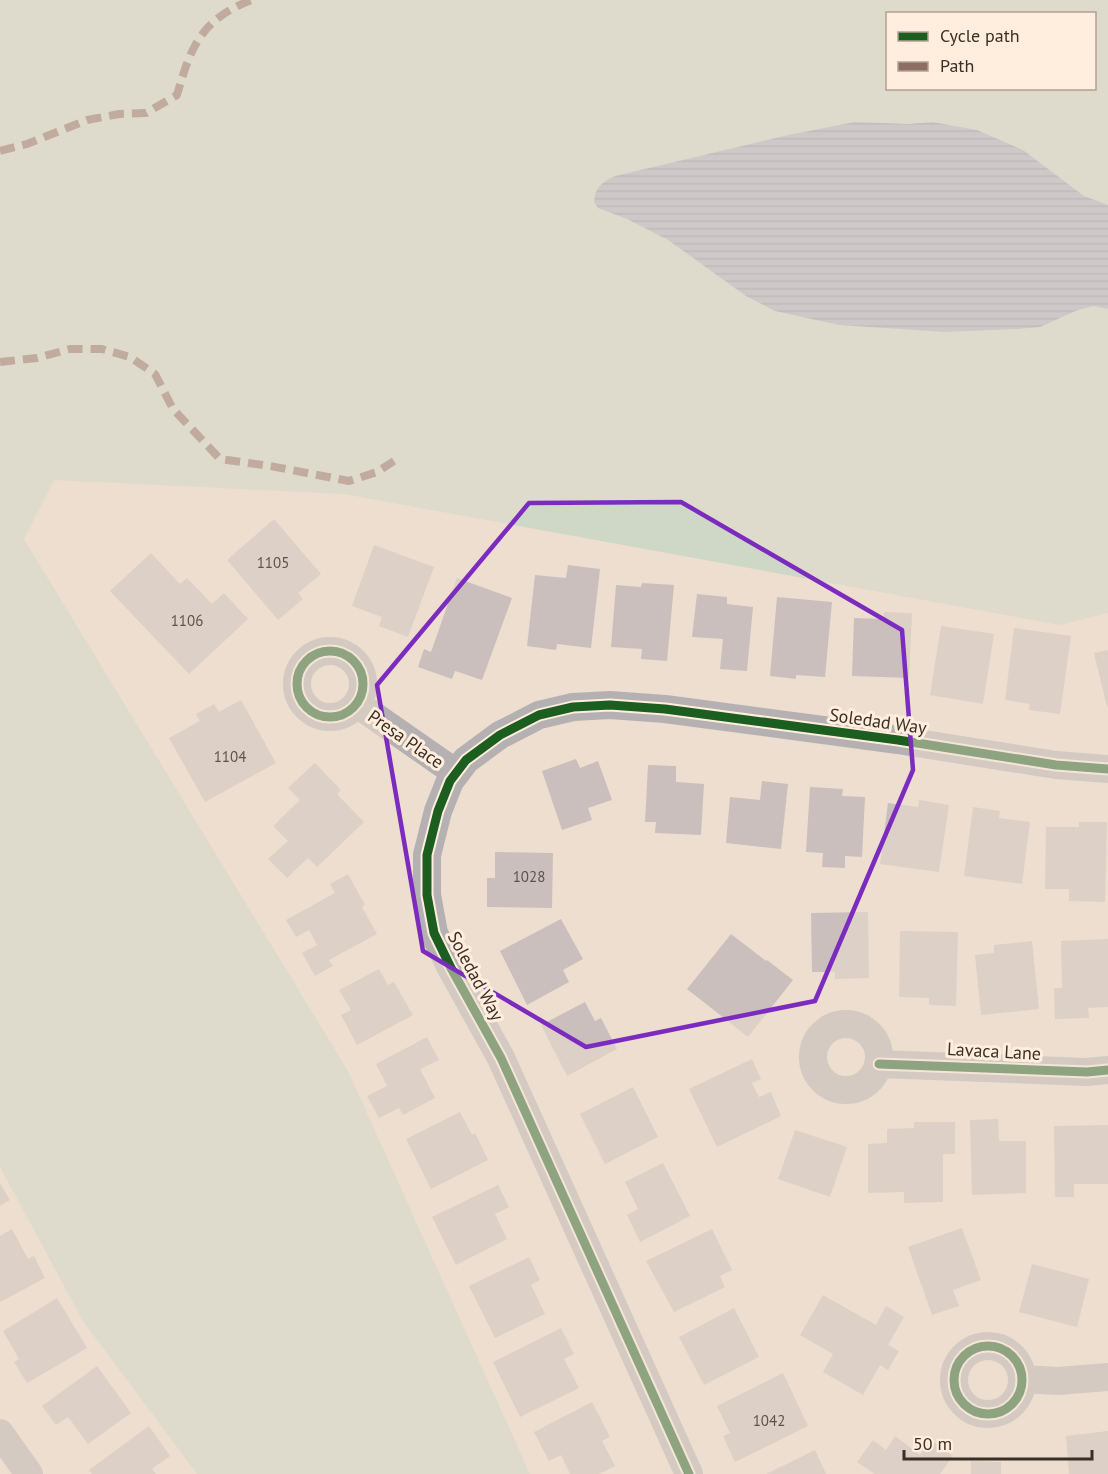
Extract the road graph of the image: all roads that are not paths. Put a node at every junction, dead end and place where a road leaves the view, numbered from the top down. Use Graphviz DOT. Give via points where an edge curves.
graph roads {
  1 [pos="357,704"];
  2 [pos="1108,769"];
  3 [pos="456,773"];
  4 [pos="879,1064"];
  5 [pos="1108,1070"];
  6 [pos="1108,1377"];
  7 [pos="1022,1379"];
  8 [pos="0,1433"];
  9 [pos="29,1474"];
  10 [pos="689,1474"];
  1 -- 3 [label="street, Presa Place"];
  2 -- 3 [label="street, Soledad Way" via="1056,765 665,709 610,705 573,707 539,715 500,735 466,760"];
  3 -- 10 [label="street, Soledad Way" via="438,811 427,855 427,895 434,933 501,1058"];
  4 -- 5 [label="street, Lavaca Lane"];
  6 -- 7 [label="street"];
  8 -- 9 [label="street"];
}
